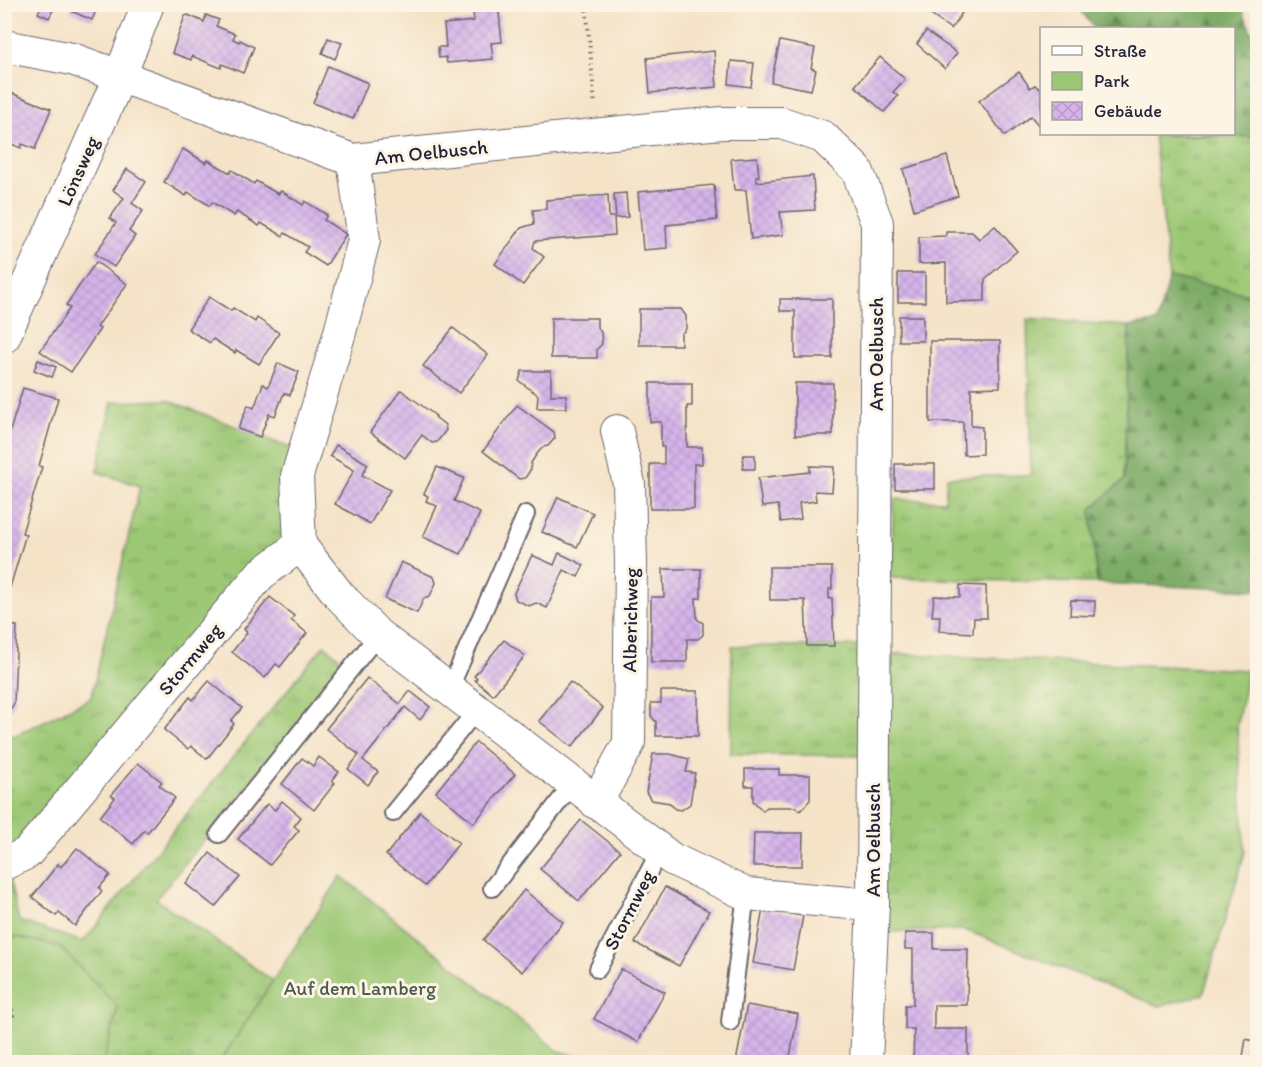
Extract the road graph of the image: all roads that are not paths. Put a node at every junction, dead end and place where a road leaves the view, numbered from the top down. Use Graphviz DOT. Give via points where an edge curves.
graph roads {
  1 [pos="148,4"];
  2 [pos="4,46"];
  3 [pos="120,76"];
  4 [pos="353,160"];
  5 [pos="4,337"];
  6 [pos="617,431"];
  7 [pos="526,514"];
  8 [pos="300,545"];
  9 [pos="378,635"];
  10 [pos="449,690"];
  11 [pos="476,711"];
  12 [pos="584,794"];
  13 [pos="393,813"];
  14 [pos="219,834"];
  15 [pos="660,850"];
  16 [pos="4,864"];
  17 [pos="492,888"];
  18 [pos="746,894"];
  19 [pos="873,906"];
  20 [pos="598,969"];
  21 [pos="730,1022"];
  22 [pos="866,1062"];
  1 -- 3 [label="street, Lönsweg"];
  2 -- 3 [label="street, Am Oelbusch" via="72,59"];
  3 -- 4 [label="street, Am Oelbusch"];
  3 -- 5 [label="street, Lönsweg"];
  4 -- 8 [label="street, Am Oelbusch" via="364,240 297,476"];
  4 -- 19 [label="street, Am Oelbusch" via="723,123 782,123 823,137 857,170 877,223"];
  6 -- 12 [label="street, Alberichweg" via="629,484 629,743"];
  7 -- 10 [label="lane"];
  8 -- 9 [label="street, Stormweg" via="339,595"];
  8 -- 16 [label="street, Stormweg" via="260,575 27,853"];
  9 -- 10 [label="street, Stormweg"];
  9 -- 14 [label="lane"];
  10 -- 11 [label="street, Stormweg"];
  11 -- 12 [label="street, Stormweg"];
  11 -- 13 [label="lane"];
  12 -- 15 [label="street, Stormweg"];
  12 -- 17 [label="lane"];
  15 -- 18 [label="street, Stormweg"];
  15 -- 20 [label="lane, Stormweg"];
  18 -- 19 [label="street, Stormweg"];
  18 -- 21 [label="lane"];
  19 -- 22 [label="street, Am Oelbusch"];
}
